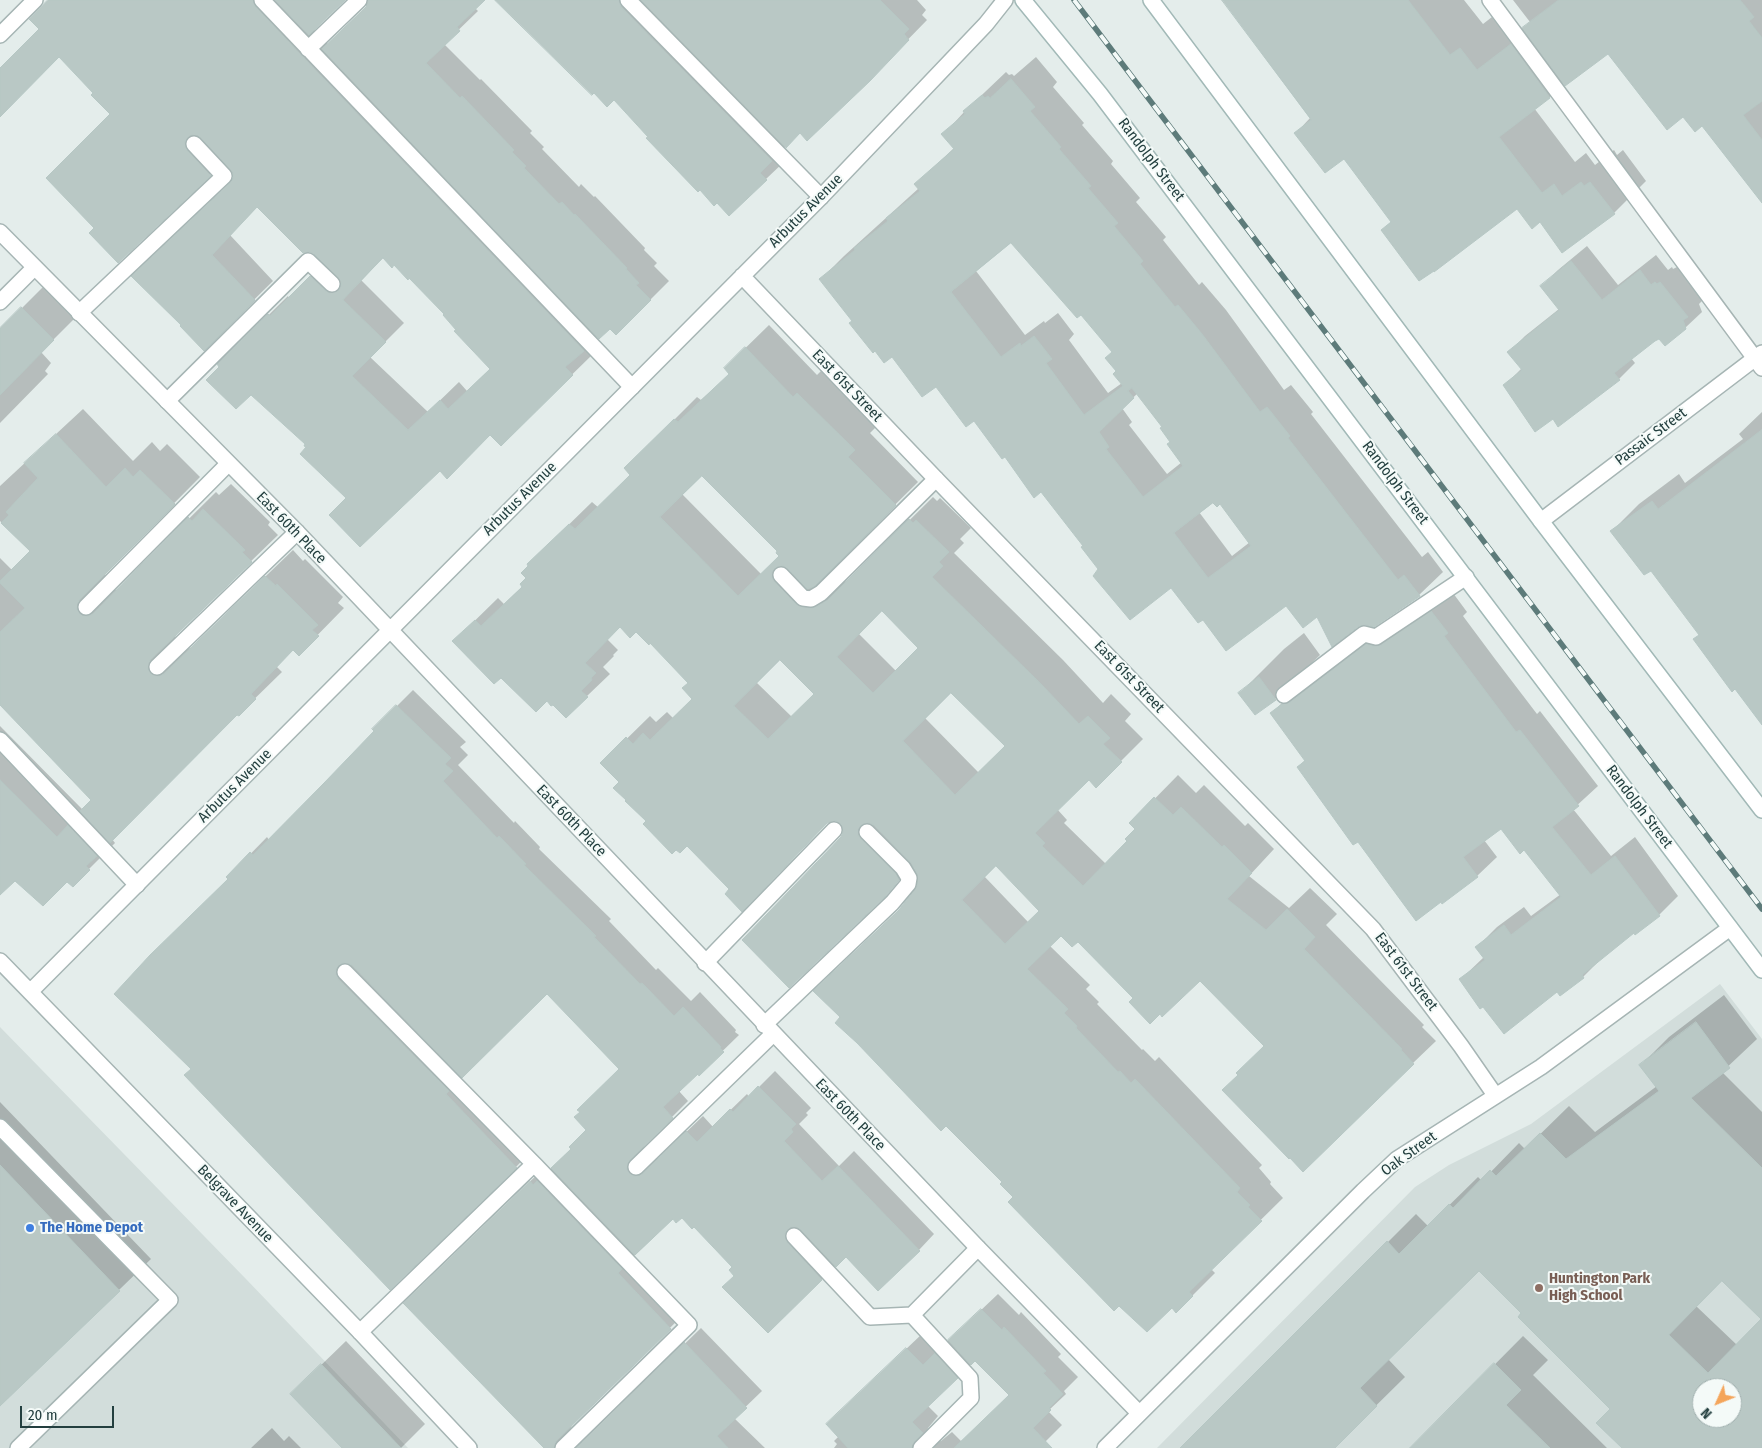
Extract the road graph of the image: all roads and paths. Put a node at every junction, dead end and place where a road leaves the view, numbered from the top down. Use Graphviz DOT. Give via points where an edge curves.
graph roads {
  1 [pos="34,0"];
  2 [pos="262,0"];
  3 [pos="359,0"];
  4 [pos="628,0"];
  5 [pos="1005,0"];
  6 [pos="1023,0"];
  7 [pos="1151,0"];
  8 [pos="1490,0"];
  9 [pos="0,35"];
  10 [pos="308,49"];
  11 [pos="194,144"];
  12 [pos="821,197"];
  13 [pos="0,232"];
  14 [pos="34,268"];
  15 [pos="742,276"];
  16 [pos="332,284"];
  17 [pos="0,302"];
  18 [pos="80,313"];
  19 [pos="1760,360"];
  20 [pos="632,387"];
  21 [pos="167,401"];
  22 [pos="228,464"];
  23 [pos="936,480"];
  24 [pos="1541,521"];
  25 [pos="297,532"];
  26 [pos="781,575"];
  27 [pos="1466,577"];
  28 [pos="86,607"];
  29 [pos="389,630"];
  30 [pos="157,667"];
  31 [pos="1284,695"];
  32 [pos="0,740"];
  33 [pos="1762,810"];
  34 [pos="834,830"];
  35 [pos="867,832"];
  36 [pos="137,885"];
  37 [pos="1730,928"];
  38 [pos="0,961"];
  39 [pos="705,963"];
  40 [pos="1762,970"];
  41 [pos="344,972"];
  42 [pos="30,992"];
  43 [pos="769,1029"];
  44 [pos="1495,1095"];
  45 [pos="0,1127"];
  46 [pos="534,1164"];
  47 [pos="636,1167"];
  48 [pos="794,1236"];
  49 [pos="978,1248"];
  50 [pos="912,1315"];
  51 [pos="360,1332"];
  52 [pos="1139,1413"];
  53 [pos="18,1448"];
  54 [pos="469,1448"];
  55 [pos="563,1448"];
  56 [pos="921,1448"];
  57 [pos="1105,1448"];
  1 -- 9 [label="street"];
  2 -- 10 [label="street"];
  3 -- 10 [label="street"];
  4 -- 12 [label="street"];
  5 -- 12 [label="street, Arbutus Avenue"];
  6 -- 27 [label="street, Randolph Street" via="1100,94"];
  7 -- 24 [label="street"];
  8 -- 19 [label="street"];
  10 -- 20 [label="street"];
  11 -- 18 [label="street" via="224,176"];
  12 -- 15 [label="street, Arbutus Avenue"];
  13 -- 14 [label="street, East 60th Place"];
  14 -- 17 [label="street"];
  14 -- 18 [label="street, East 60th Place"];
  15 -- 20 [label="street, Arbutus Avenue"];
  15 -- 23 [label="street, East 61st Street"];
  16 -- 21 [label="street" via="308,261"];
  18 -- 21 [label="street, East 60th Place"];
  19 -- 24 [label="street, Passaic Street"];
  20 -- 29 [label="street, Arbutus Avenue"];
  21 -- 22 [label="street, East 60th Place"];
  22 -- 25 [label="street, East 60th Place"];
  22 -- 28 [label="street"];
  23 -- 26 [label="street" via="821,593 811,599 803,598"];
  23 -- 44 [label="street, East 61st Street" via="1373,929"];
  24 -- 33 [label="street"];
  25 -- 29 [label="street, East 60th Place"];
  25 -- 30 [label="street"];
  27 -- 31 [label="street" via="1376,637 1364,634"];
  27 -- 37 [label="street, Randolph Street"];
  29 -- 36 [label="street, Arbutus Avenue"];
  29 -- 39 [label="street, East 60th Place"];
  32 -- 36 [label="street"];
  34 -- 39 [label="street"];
  35 -- 43 [label="street" via="903,868 909,878 908,884"];
  36 -- 42 [label="street, Arbutus Avenue"];
  37 -- 40 [label="street, Randolph Street"];
  37 -- 44 [label="street, Oak Street" via="1540,1067"];
  38 -- 42 [label="street, Belgrave Avenue"];
  39 -- 43 [label="street, East 60th Place"];
  41 -- 46 [label="street"];
  42 -- 51 [label="street, Belgrave Avenue"];
  43 -- 47 [label="street"];
  43 -- 49 [label="street, East 60th Place"];
  44 -- 52 [label="street, Oak Street" via="1397,1159"];
  45 -- 53 [label="street" via="170,1300"];
  46 -- 51 [label="street"];
  46 -- 55 [label="street" via="689,1325"];
  48 -- 50 [label="street" via="870,1316"];
  49 -- 50 [label="street"];
  49 -- 52 [label="street, East 60th Place"];
  50 -- 56 [label="street" via="970,1378 971,1398"];
  51 -- 54 [label="street, Belgrave Avenue"];
  52 -- 57 [label="street, Oak Street"];
}
